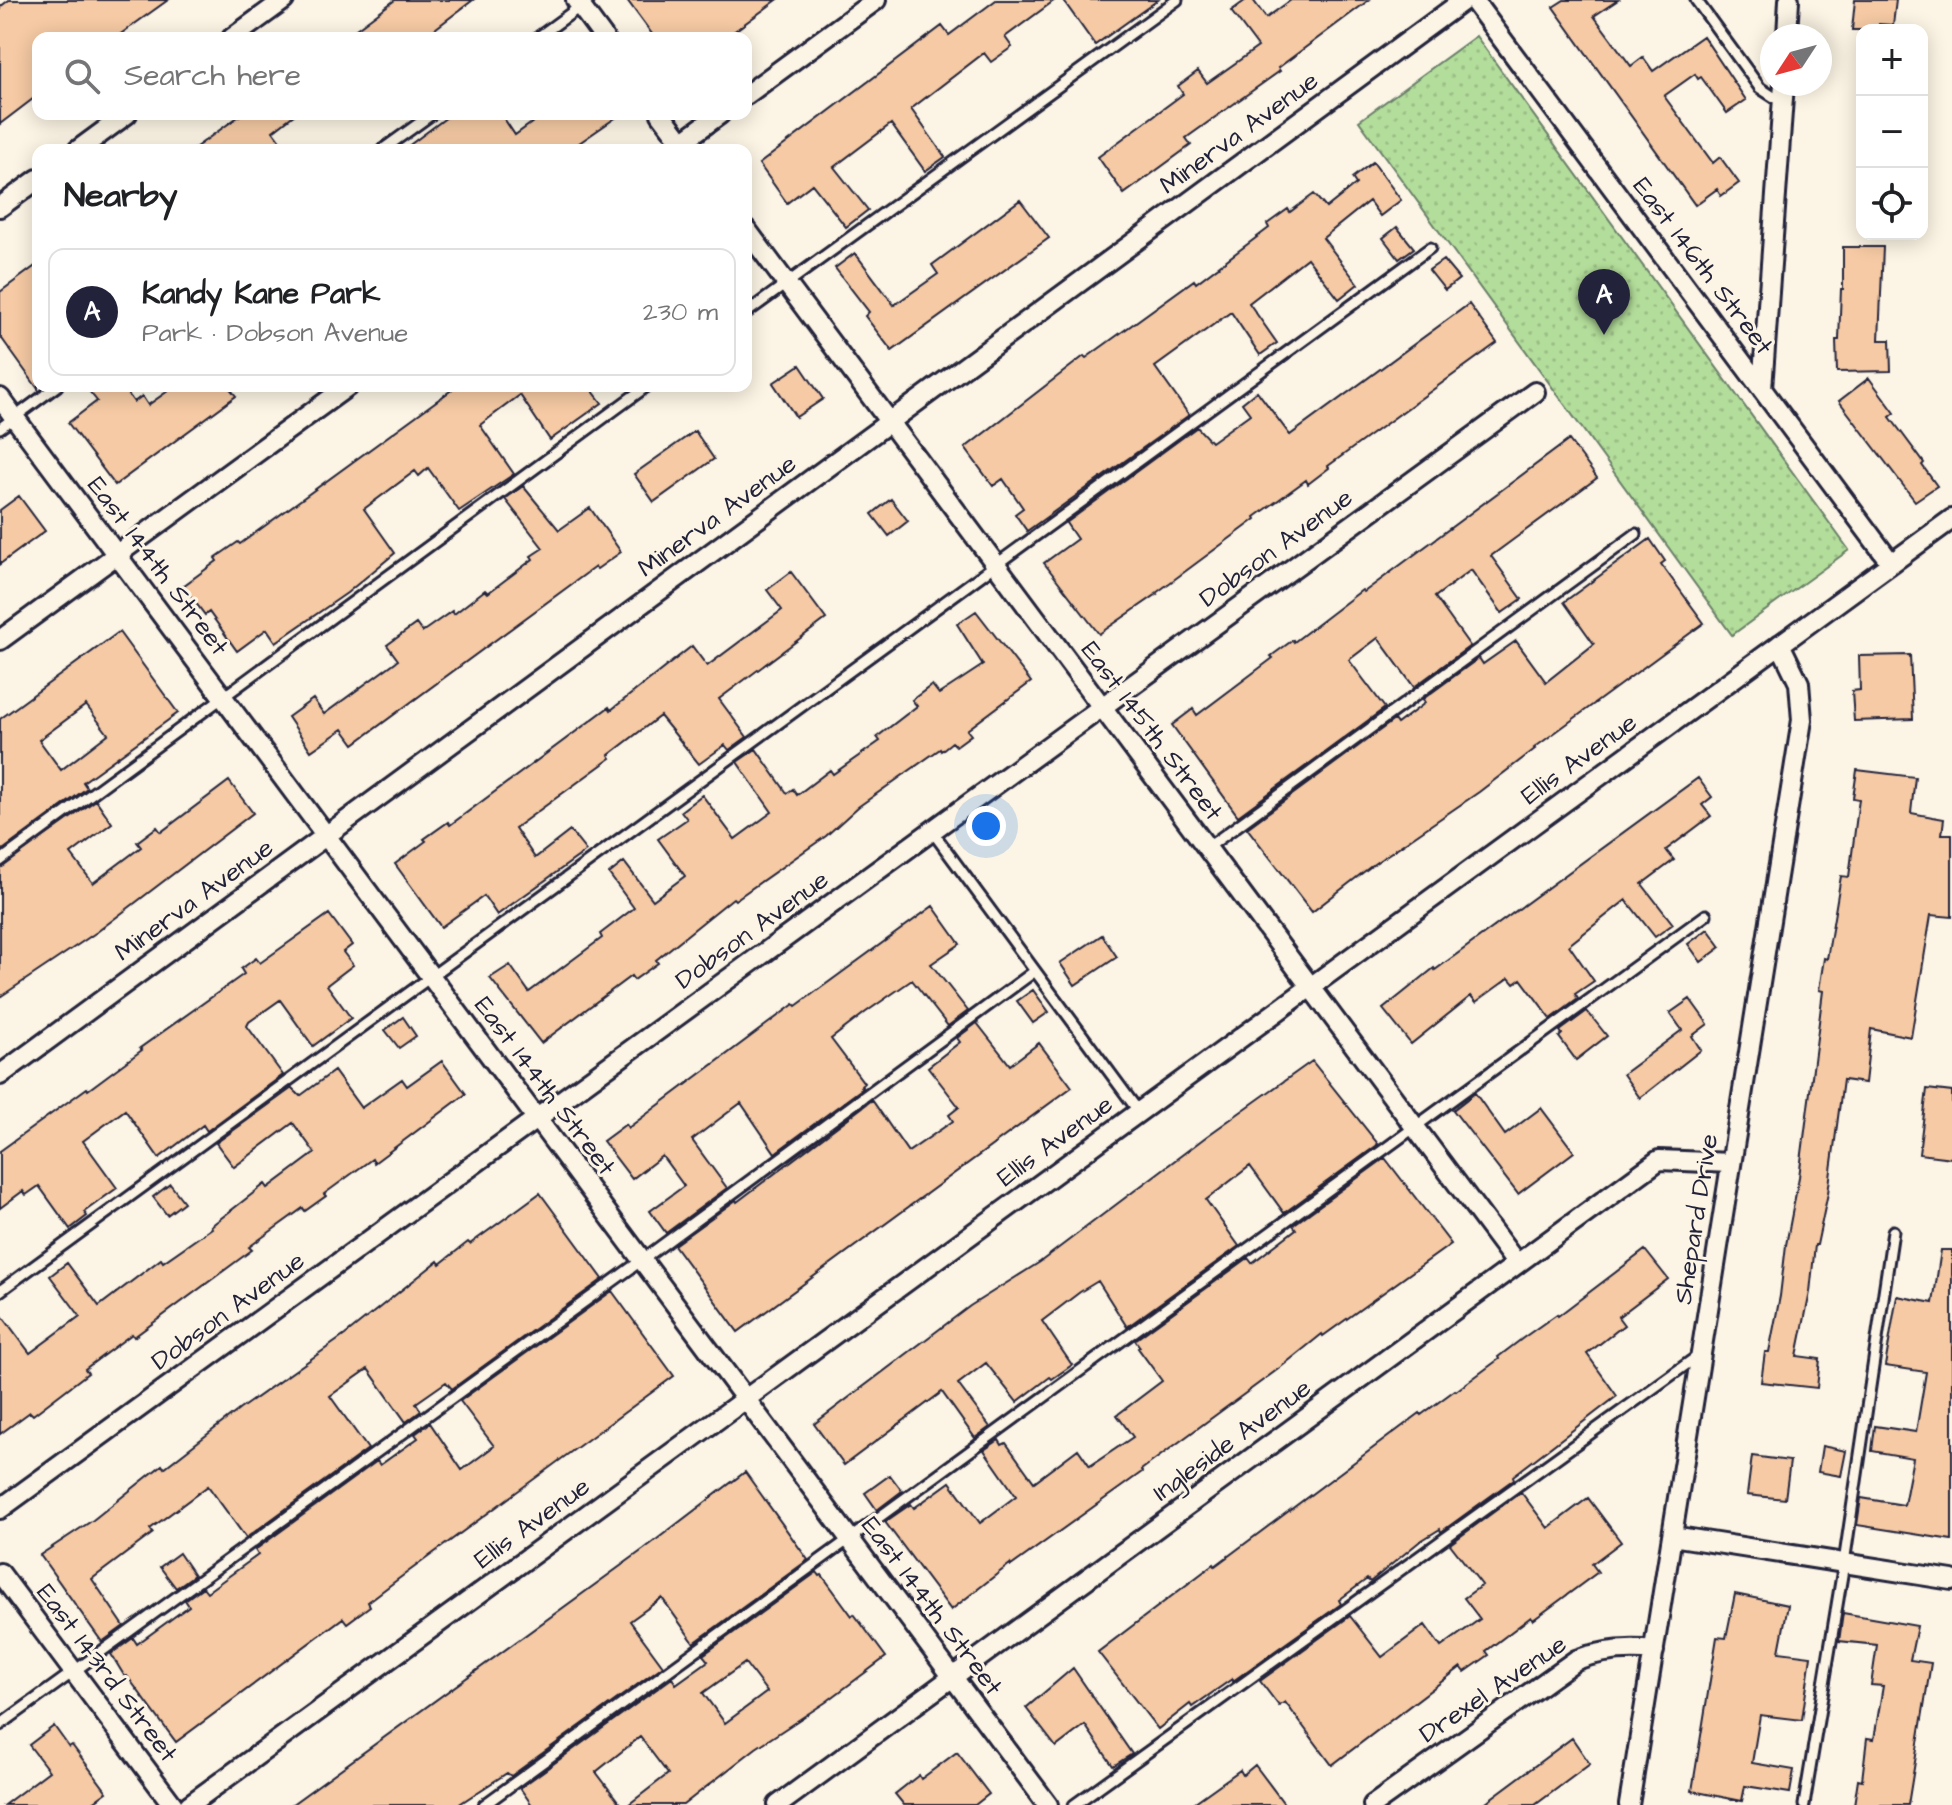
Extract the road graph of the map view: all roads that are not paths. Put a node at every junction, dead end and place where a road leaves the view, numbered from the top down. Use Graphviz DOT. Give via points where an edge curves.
graph roads {
  1 [pos="284,0"];
  2 [pos="876,0"];
  3 [pos="1177,0"];
  4 [pos="1464,0"];
  5 [pos="1473,0"];
  6 [pos="1696,0"];
  7 [pos="1789,0"];
  8 [pos="582,2"];
  9 [pos="1788,24"];
  10 [pos="240,32"];
  11 [pos="544,32"];
  12 [pos="600,32"];
  13 [pos="1760,88"];
  14 [pos="752,91"];
  15 [pos="1783,96"];
  16 [pos="119,120"];
  17 [pos="424,120"];
  18 [pos="664,120"];
  19 [pos="713,120"];
  20 [pos="86,144"];
  21 [pos="390,144"];
  22 [pos="678,144"];
  23 [pos="684,144"];
  24 [pos="32,183"];
  25 [pos="0,207"];
  26 [pos="752,237"];
  27 [pos="1430,248"];
  28 [pos="787,283"];
  29 [pos="752,309"];
  30 [pos="1762,389"];
  31 [pos="49,392"];
  32 [pos="340,392"];
  33 [pos="639,392"];
  34 [pos="1535,392"];
  35 [pos="0,398"];
  36 [pos="7,422"];
  37 [pos="890,422"];
  38 [pos="1952,519"];
  39 [pos="1636,534"];
  40 [pos="117,555"];
  41 [pos="1891,563"];
  42 [pos="996,565"];
  43 [pos="0,640"];
  44 [pos="1780,644"];
  45 [pos="224,698"];
  46 [pos="1102,707"];
  47 [pos="932,831"];
  48 [pos="326,835"];
  49 [pos="1207,848"];
  50 [pos="0,861"];
  51 [pos="1706,915"];
  52 [pos="1035,971"];
  53 [pos="431,976"];
  54 [pos="1310,987"];
  55 [pos="0,1075"];
  56 [pos="1139,1112"];
  57 [pos="537,1118"];
  58 [pos="1414,1126"];
  59 [pos="1731,1163"];
  60 [pos="1893,1231"];
  61 [pos="642,1260"];
  62 [pos="1517,1264"];
  63 [pos="0,1291"];
  64 [pos="1701,1354"];
  65 [pos="746,1399"];
  66 [pos="0,1509"];
  67 [pos="1672,1536"];
  68 [pos="849,1538"];
  69 [pos="1844,1563"];
  70 [pos="0,1573"];
  71 [pos="1952,1580"];
  72 [pos="1654,1651"];
  73 [pos="73,1671"];
  74 [pos="953,1677"];
  75 [pos="0,1725"];
  76 [pos="173,1805"];
  77 [pos="189,1805"];
  78 [pos="484,1805"];
  79 [pos="778,1805"];
  80 [pos="1048,1805"];
  81 [pos="1074,1805"];
  82 [pos="1373,1805"];
  83 [pos="1629,1805"];
  84 [pos="1804,1805"];
  1 -- 10 [label="street"];
  2 -- 14 [label="street"];
  3 -- 28 [label="lane"];
  4 -- 37 [label="street, Minerva Avenue"];
  5 -- 30 [label="street, East 146th Street"];
  6 -- 13 [label="lane"];
  7 -- 9 [label="street"];
  8 -- 11 [label="lane"];
  8 -- 12 [label="street"];
  15 -- 30 [label="street"];
  16 -- 20 [label="street"];
  17 -- 21 [label="lane"];
  18 -- 22 [label="street"];
  19 -- 23 [label="street"];
  24 -- 25 [label="street"];
  26 -- 28 [label="street, East 145th Street"];
  27 -- 42 [label="lane"];
  28 -- 29 [label="lane"];
  28 -- 37 [label="street, East 145th Street"];
  30 -- 41 [label="street, East 146th Street"];
  31 -- 36 [label="lane"];
  32 -- 40 [label="street"];
  33 -- 45 [label="lane"];
  34 -- 46 [label="street, Dobson Avenue"];
  35 -- 36 [label="street, East 144th Street"];
  36 -- 40 [label="street, East 144th Street"];
  37 -- 42 [label="street, East 145th Street"];
  37 -- 48 [label="street, Minerva Avenue"];
  38 -- 41 [label="street, Ellis Avenue"];
  39 -- 49 [label="lane"];
  40 -- 43 [label="street"];
  40 -- 45 [label="street, East 144th Street"];
  41 -- 44 [label="street, Ellis Avenue"];
  42 -- 46 [label="street, East 145th Street"];
  42 -- 53 [label="lane"];
  44 -- 54 [label="street, Ellis Avenue"];
  44 -- 59 [label="street, Shepard Drive" via="1799,683 1802,720"];
  45 -- 48 [label="street, East 144th Street"];
  45 -- 50 [label="lane"];
  46 -- 47 [label="street, Dobson Avenue"];
  46 -- 49 [label="street, East 145th Street"];
  47 -- 52 [label="lane"];
  47 -- 57 [label="street, Dobson Avenue"];
  48 -- 53 [label="street, East 144th Street"];
  48 -- 55 [label="street, Minerva Avenue"];
  49 -- 54 [label="street, East 145th Street"];
  51 -- 58 [label="lane"];
  52 -- 56 [label="lane"];
  52 -- 61 [label="lane"];
  53 -- 57 [label="street, East 144th Street"];
  53 -- 63 [label="lane"];
  54 -- 56 [label="street, Ellis Avenue"];
  54 -- 58 [label="street, East 145th Street"];
  56 -- 65 [label="street, Ellis Avenue"];
  57 -- 61 [label="street, East 144th Street"];
  57 -- 66 [label="street, Dobson Avenue"];
  58 -- 62 [label="street, East 145th Street"];
  58 -- 68 [label="lane"];
  59 -- 62 [label="street, Ingleside Avenue" via="1659,1160"];
  59 -- 64 [label="street, Shepard Drive"];
  60 -- 69 [label="lane"];
  61 -- 65 [label="street, East 144th Street"];
  61 -- 73 [label="lane"];
  62 -- 74 [label="street, Ingleside Avenue"];
  64 -- 67 [label="street, Shepard Drive"];
  64 -- 81 [label="lane"];
  65 -- 68 [label="street, East 144th Street"];
  65 -- 77 [label="street, Ellis Avenue"];
  67 -- 69 [label="street"];
  67 -- 72 [label="street, Shepard Drive"];
  68 -- 74 [label="street, East 144th Street"];
  68 -- 78 [label="lane"];
  69 -- 71 [label="street"];
  69 -- 84 [label="lane"];
  70 -- 73 [label="street, East 143rd Street"];
  72 -- 82 [label="street, Drexel Avenue" via="1616,1649 1576,1660"];
  72 -- 83 [label="street, Shepard Drive"];
  73 -- 75 [label="lane"];
  73 -- 76 [label="street, East 143rd Street"];
  74 -- 79 [label="street, Ingleside Avenue"];
  74 -- 80 [label="street, East 144th Street"];
}
